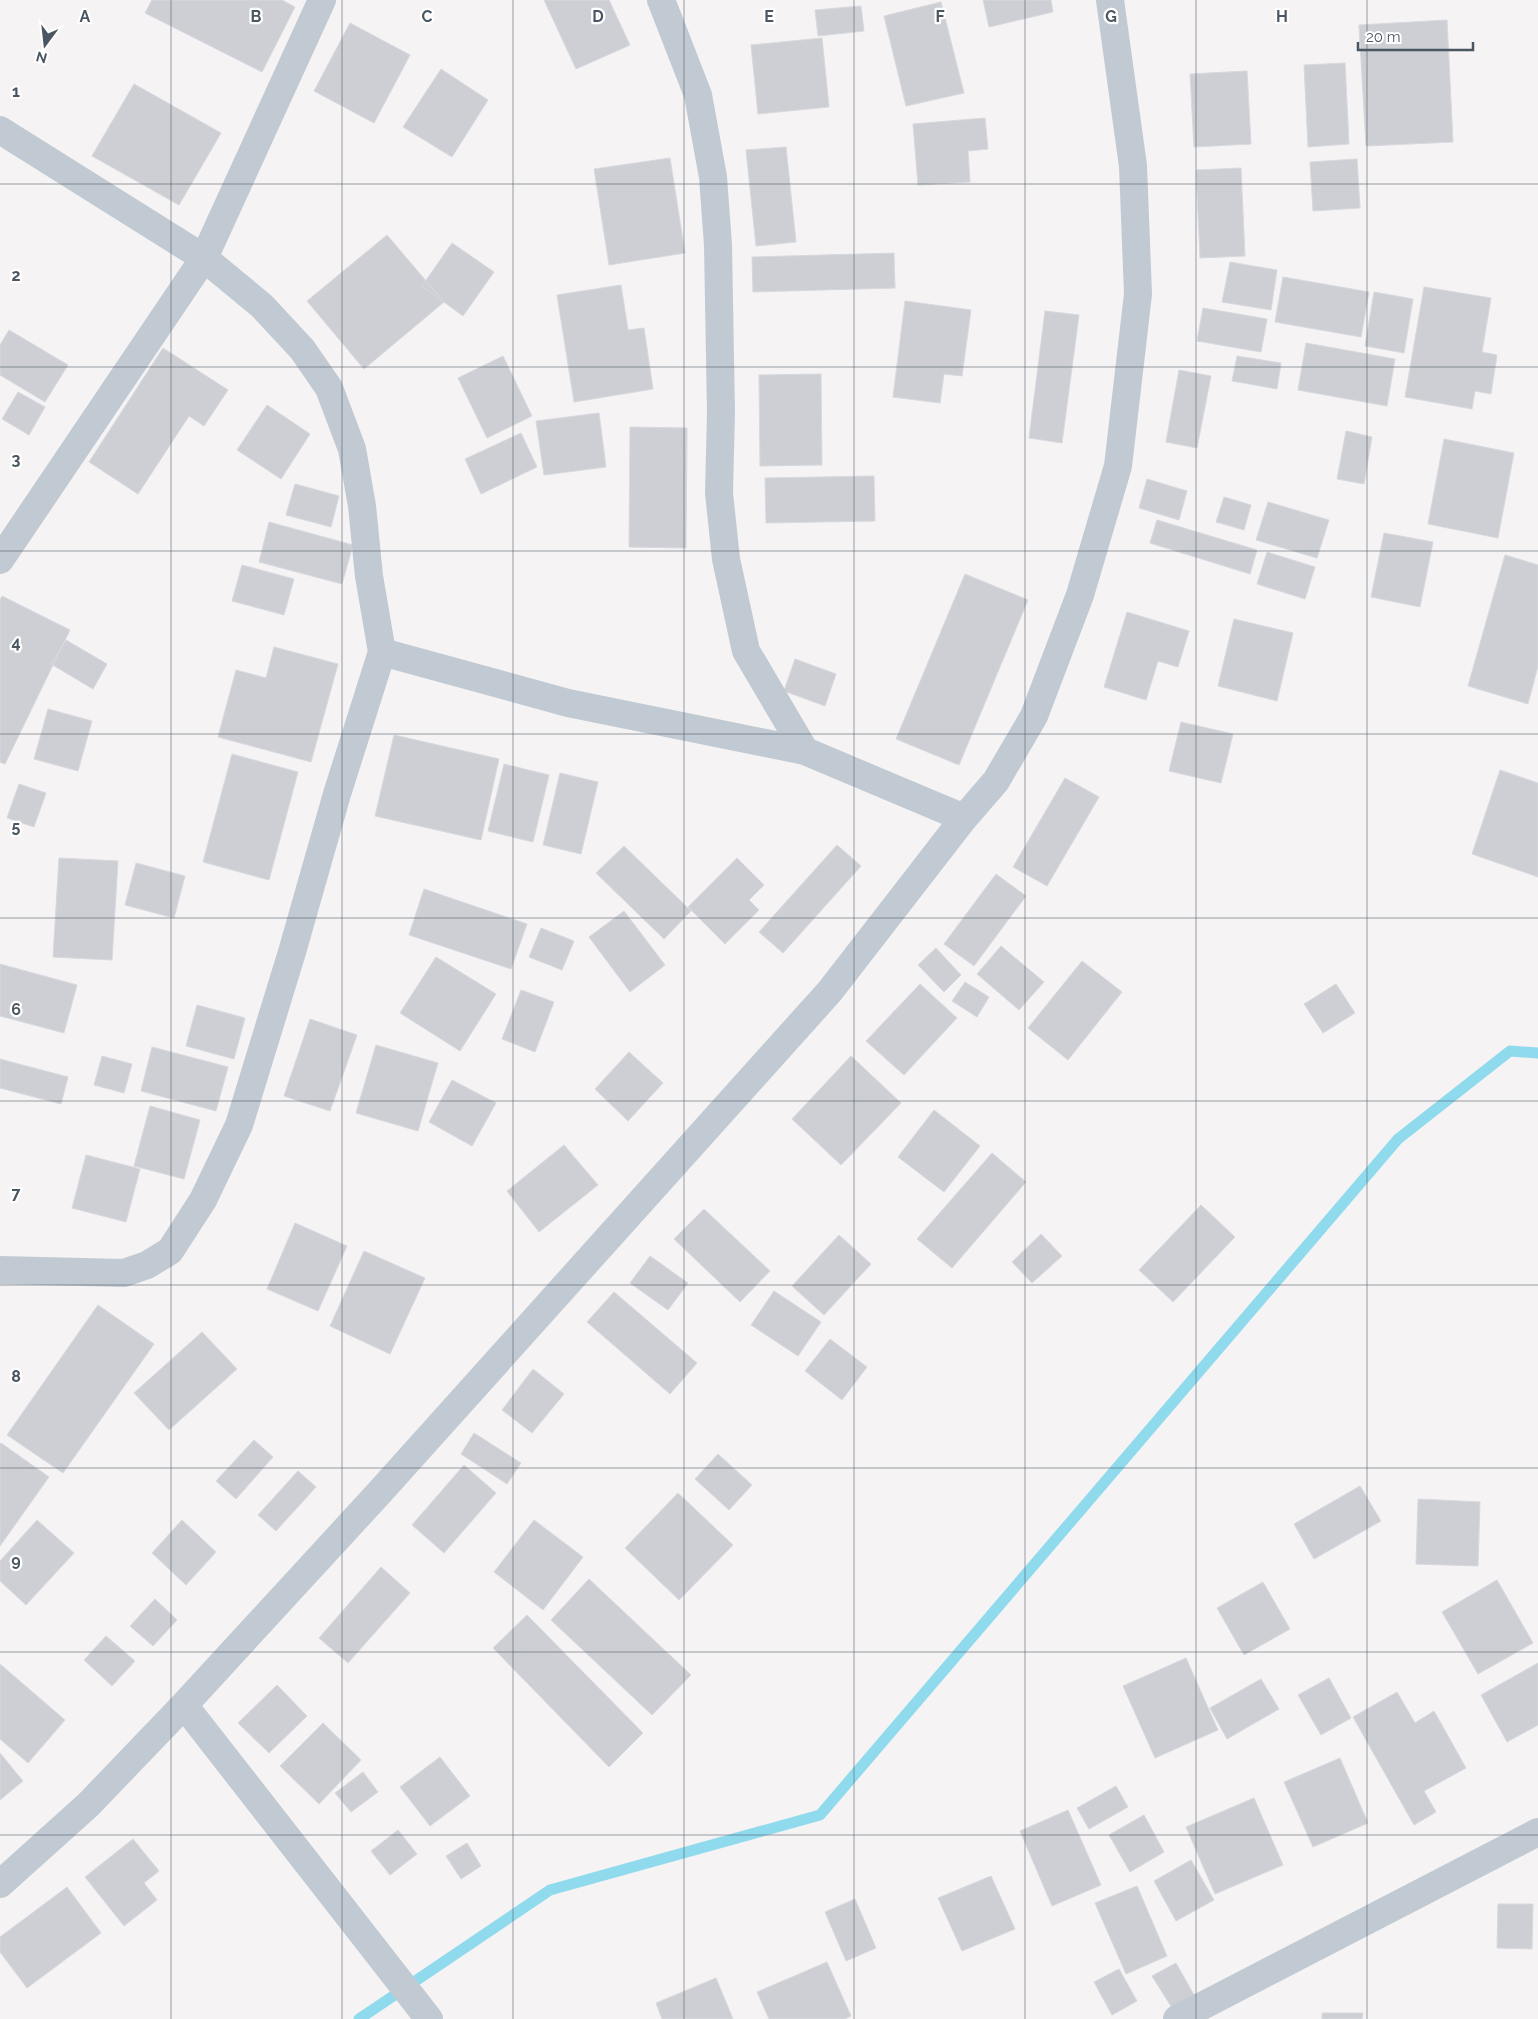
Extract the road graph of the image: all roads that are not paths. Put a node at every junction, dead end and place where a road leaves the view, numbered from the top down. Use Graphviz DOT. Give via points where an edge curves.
graph roads {
  1 [pos="322,0"];
  2 [pos="661,0"];
  3 [pos="1110,0"];
  4 [pos="0,130"];
  5 [pos="204,258"];
  6 [pos="0,560"];
  7 [pos="382,652"];
  8 [pos="805,751"];
  9 [pos="964,818"];
  10 [pos="0,1270"];
  11 [pos="184,1705"];
  12 [pos="1538,1832"];
  13 [pos="0,1884"];
  14 [pos="429,2019"];
  15 [pos="1177,2019"];
  1 -- 5 [label="street"];
  2 -- 8 [label="street" via="698,95 713,177 721,412 719,493 726,559 746,651"];
  3 -- 9 [label="street" via="1133,166 1138,294 1118,466 1080,595 1034,716 996,781"];
  4 -- 5 [label="street"];
  5 -- 6 [label="street"];
  5 -- 7 [label="street" via="262,306 302,349 329,388 352,449"];
  7 -- 8 [label="street" via="568,703"];
  7 -- 10 [label="street" via="336,794 239,1125 203,1200 170,1251 139,1268 124,1273"];
  8 -- 9 [label="street"];
  9 -- 11 [label="street" via="830,991"];
  11 -- 13 [label="street" via="88,1805"];
  11 -- 14 [label="street"];
  12 -- 15 [label="street"];
}
